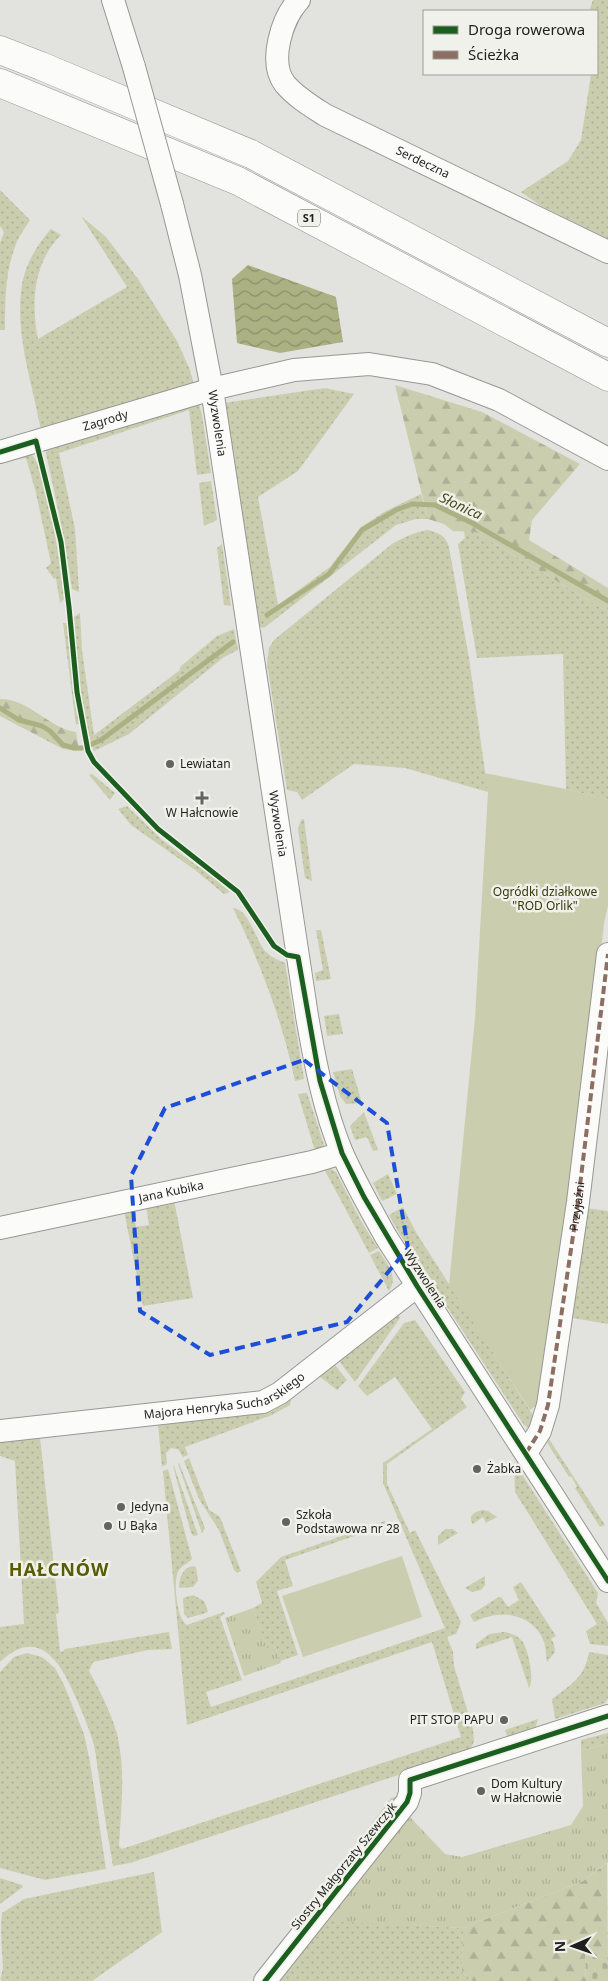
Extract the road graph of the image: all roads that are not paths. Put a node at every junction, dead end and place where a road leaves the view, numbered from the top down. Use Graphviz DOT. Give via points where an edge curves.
graph roads {
  1 [pos="113,0"];
  2 [pos="299,0"];
  3 [pos="0,50"];
  4 [pos="0,83"];
  5 [pos="608,252"];
  6 [pos="608,343"];
  7 [pos="608,377"];
  8 [pos="212,389"];
  9 [pos="0,452"];
  10 [pos="608,460"];
  11 [pos="608,954"];
  12 [pos="342,1153"];
  13 [pos="0,1228"];
  14 [pos="417,1286"];
  15 [pos="0,1431"];
  16 [pos="526,1453"];
  17 [pos="608,1581"];
  18 [pos="608,1716"];
  19 [pos="265,1981"];
  1 -- 8 [label="street, Wyzwolenia, bridge" via="172,204 190,275"];
  2 -- 5 [label="street, Serdeczna" via="285,20 279,40 278,64 284,82 303,101"];
  3 -- 6 [label="highway, S1" via="251,154"];
  4 -- 7 [label="highway, S1" via="238,181"];
  8 -- 9 [label="street, Zagrody"];
  8 -- 10 [label="street, Zagrody" via="294,370 369,364 432,374 499,400"];
  8 -- 12 [label="street, Wyzwolenia" via="307,1016 320,1081"];
  11 -- 16 [label="street, Przyjaźni" via="578,1202 548,1405 540,1431"];
  12 -- 13 [label="street, Jana Kubika"];
  12 -- 14 [label="street, Wyzwolenia"];
  14 -- 15 [label="street, Majora Henryka Sucharskiego" via="280,1393 263,1402"];
  14 -- 16 [label="street, Wyzwolenia"];
  16 -- 17 [label="street, Wyzwolenia"];
  18 -- 19 [label="street, Siostry Małgorzaty Szewczyk" via="410,1780 407,1802"];
}
